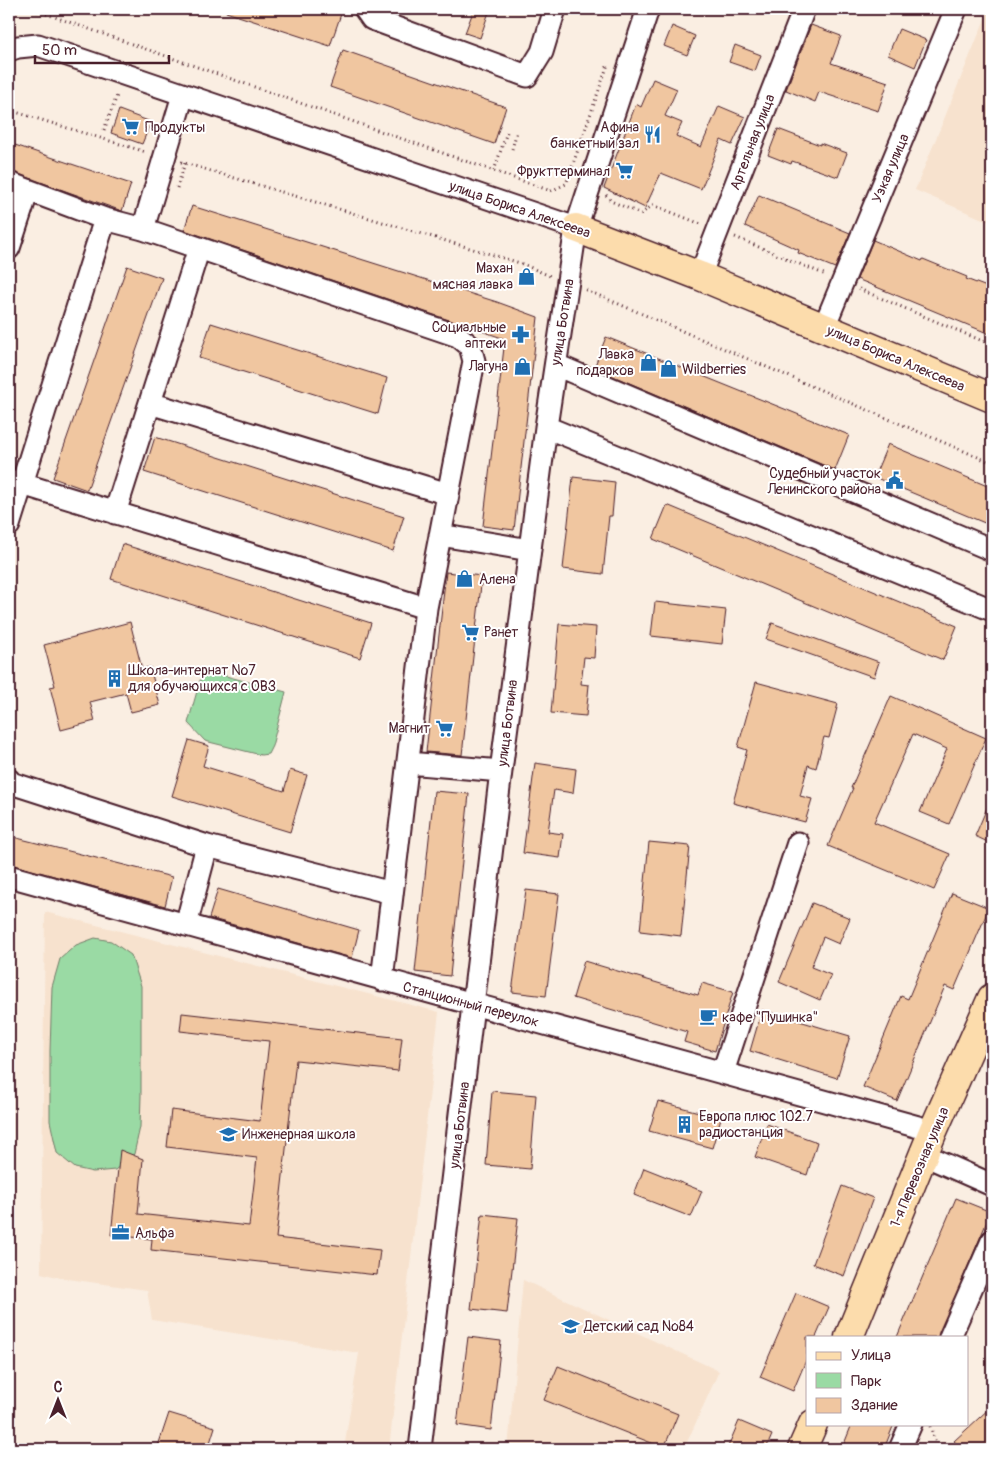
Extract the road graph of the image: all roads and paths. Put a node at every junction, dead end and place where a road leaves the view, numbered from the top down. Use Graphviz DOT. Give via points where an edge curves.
graph roads {
  1 [pos="32,9"];
  2 [pos="365,9"];
  3 [pos="555,9"];
  4 [pos="648,9"];
  5 [pos="804,9"];
  6 [pos="956,9"];
  7 [pos="9,50"];
  8 [pos="611,55"];
  9 [pos="120,90"];
  10 [pos="183,95"];
  11 [pos="9,110"];
  12 [pos="104,130"];
  13 [pos="517,131"];
  14 [pos="507,132"];
  15 [pos="512,149"];
  16 [pos="163,158"];
  17 [pos="185,163"];
  18 [pos="494,171"];
  19 [pos="18,187"];
  20 [pos="176,194"];
  21 [pos="610,201"];
  22 [pos="105,220"];
  23 [pos="576,228"];
  24 [pos="143,229"];
  25 [pos="717,230"];
  26 [pos="9,248"];
  27 [pos="199,248"];
  28 [pos="700,276"];
  29 [pos="842,282"];
  30 [pos="568,283"];
  31 [pos="824,327"];
  32 [pos="992,345"];
  33 [pos="556,364"];
  34 [pos="992,398"];
  35 [pos="150,403"];
  36 [pos="546,427"];
  37 [pos="992,464"];
  38 [pos="15,482"];
  39 [pos="448,494"];
  40 [pos="115,513"];
  41 [pos="9,525"];
  42 [pos="440,535"];
  43 [pos="530,550"];
  44 [pos="992,550"];
  45 [pos="426,608"];
  46 [pos="992,610"];
  47 [pos="408,763"];
  48 [pos="501,771"];
  49 [pos="9,780"];
  50 [pos="798,843"];
  51 [pos="207,846"];
  52 [pos="9,876"];
  53 [pos="392,893"];
  54 [pos="186,926"];
  55 [pos="382,980"];
  56 [pos="992,998"];
  57 [pos="473,1003"];
  58 [pos="723,1072"];
  59 [pos="928,1143"];
  60 [pos="992,1185"];
  61 [pos="992,1241"];
  62 [pos="849,1336"];
  63 [pos="950,1336"];
  64 [pos="812,1426"];
  65 [pos="910,1426"];
  66 [pos="930,1426"];
  67 [pos="422,1449"];
  68 [pos="802,1449"];
  69 [pos="900,1449"];
  70 [pos="938,1449"];
  1 -- 18 [label="path"];
  2 -- 3 [label="street" via="372,19 527,76 542,52"];
  4 -- 23 [label="street, улица Ботвина"];
  5 -- 25 [label="street, Артельная улица"];
  6 -- 29 [label="street, Узкая улица"];
  7 -- 10 [label="street, улица Бориса Алексеева" via="38,45"];
  8 -- 18 [label="path" via="566,184 551,191"];
  9 -- 12 [label="path"];
  10 -- 16 [label="street"];
  10 -- 23 [label="street, улица Бориса Алексеева"];
  11 -- 16 [label="path"];
  13 -- 15 [label="path"];
  14 -- 18 [label="path"];
  16 -- 17 [label="path"];
  16 -- 24 [label="street"];
  17 -- 20 [label="path"];
  17 -- 30 [label="path" via="520,263"];
  19 -- 22 [label="street"];
  19 -- 26 [label="street"];
  21 -- 25 [label="path" via="641,214 653,205"];
  22 -- 24 [label="street"];
  22 -- 38 [label="street"];
  23 -- 28 [label="main road, улица Бориса Алексеева"];
  23 -- 30 [label="street, улица Ботвина"];
  24 -- 27 [label="street"];
  25 -- 28 [label="street, Артельная улица"];
  25 -- 29 [label="path"];
  27 -- 35 [label="street"];
  27 -- 39 [label="street" via="458,336 470,346 474,361"];
  28 -- 31 [label="main road, улица Бориса Алексеева"];
  29 -- 31 [label="street, Узкая улица"];
  29 -- 32 [label="path"];
  30 -- 33 [label="street, улица Ботвина"];
  30 -- 37 [label="path"];
  31 -- 34 [label="main road, улица Бориса Алексеева"];
  33 -- 36 [label="street, улица Ботвина"];
  33 -- 44 [label="street"];
  35 -- 39 [label="street"];
  35 -- 40 [label="street"];
  36 -- 43 [label="street, улица Ботвина"];
  36 -- 46 [label="street"];
  38 -- 40 [label="street"];
  38 -- 41 [label="street"];
  39 -- 42 [label="street"];
  40 -- 45 [label="street"];
  42 -- 43 [label="street"];
  42 -- 45 [label="street"];
  43 -- 48 [label="street, улица Ботвина"];
  45 -- 47 [label="street"];
  47 -- 48 [label="street"];
  47 -- 53 [label="street"];
  48 -- 57 [label="street, улица Ботвина"];
  49 -- 51 [label="street"];
  50 -- 58 [label="street"];
  51 -- 53 [label="street"];
  51 -- 54 [label="street"];
  52 -- 54 [label="street, Станционный переулок"];
  53 -- 55 [label="street"];
  54 -- 55 [label="street, Станционный переулок"];
  55 -- 57 [label="street, Станционный переулок"];
  56 -- 59 [label="main road, 1-я Перевозная улица"];
  57 -- 58 [label="street, Станционный переулок"];
  57 -- 67 [label="street, улица Ботвина"];
  58 -- 59 [label="street, Станционный переулок"];
  59 -- 60 [label="street, Станционный переулок"];
  59 -- 62 [label="main road, 1-я Перевозная улица"];
  61 -- 63 [label="street"];
  64 -- 68 [label="main road"];
  65 -- 69 [label="street"];
  66 -- 70 [label="path"];
}
